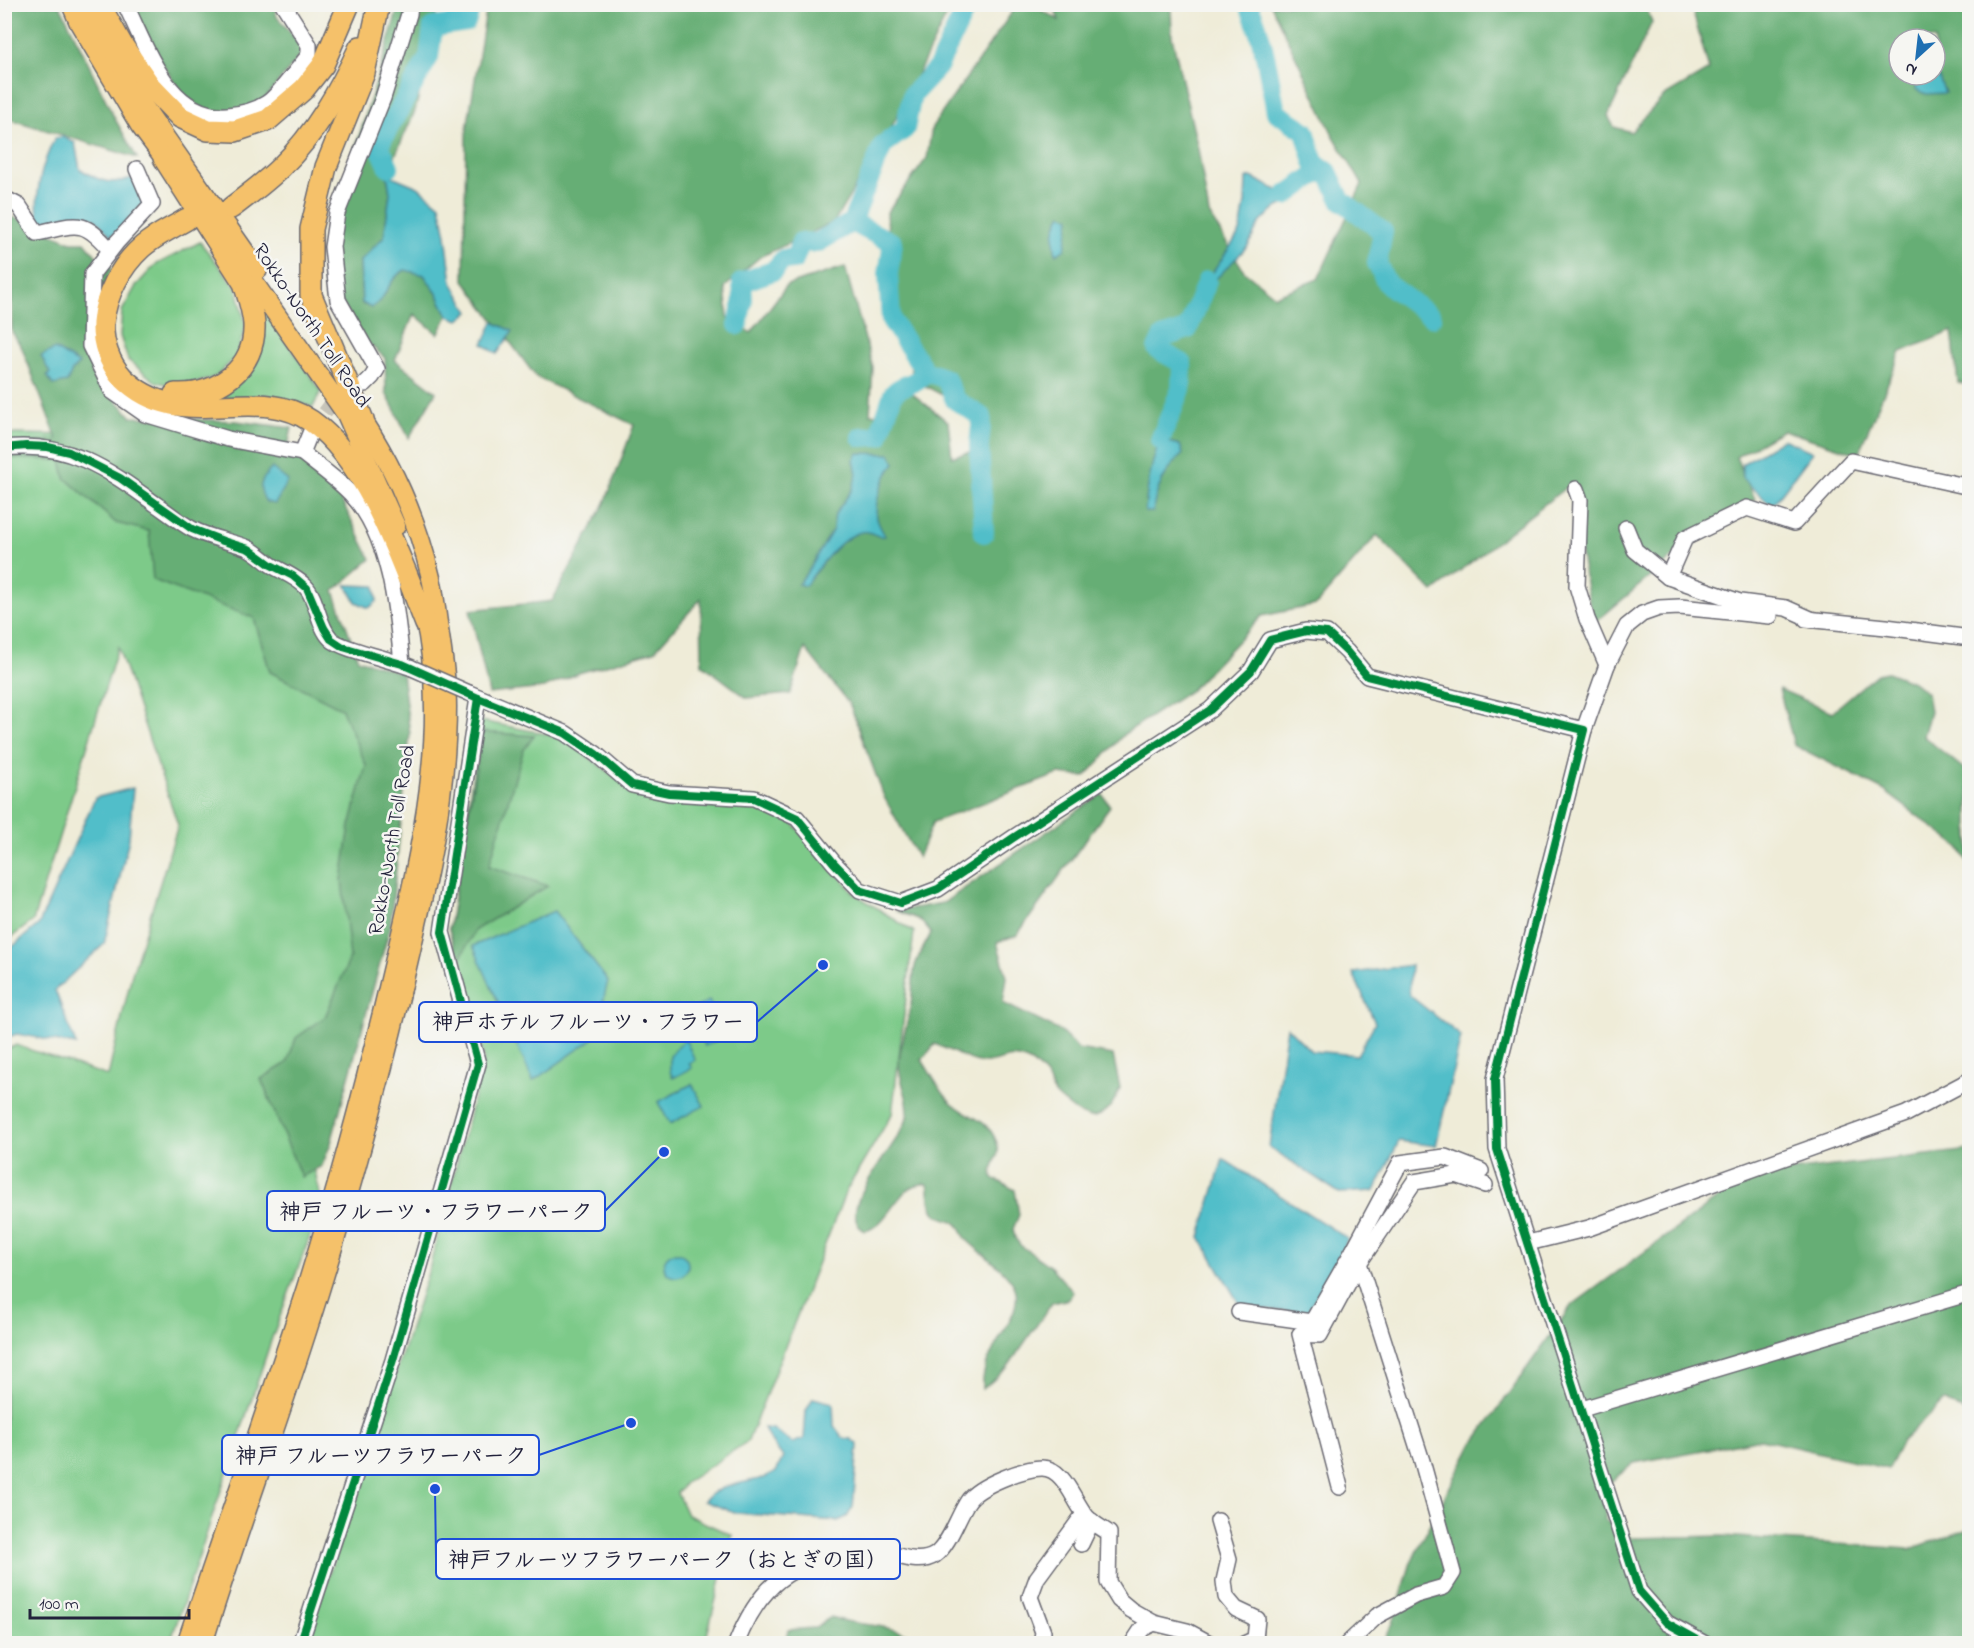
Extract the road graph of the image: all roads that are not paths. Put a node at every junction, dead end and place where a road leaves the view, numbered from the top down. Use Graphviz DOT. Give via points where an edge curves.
graph roads {
  1 [pos="71,4"];
  2 [pos="87,4"];
  3 [pos="99,4"];
  4 [pos="125,4"];
  5 [pos="283,4"];
  6 [pos="349,4"];
  7 [pos="357,4"];
  8 [pos="410,4"];
  9 [pos="379,7"];
  10 [pos="164,158"];
  11 [pos="137,169"];
  12 [pos="4,198"];
  13 [pos="110,250"];
  14 [pos="365,384"];
  15 [pos="363,420"];
  16 [pos="311,431"];
  17 [pos="4,448"];
  18 [pos="302,453"];
  19 [pos="1970,487"];
  20 [pos="1576,489"];
  21 [pos="1626,528"];
  22 [pos="1668,577"];
  23 [pos="1813,620"];
  24 [pos="426,624"];
  25 [pos="1970,638"];
  26 [pos="1607,665"];
  27 [pos="407,666"];
  28 [pos="474,695"];
  29 [pos="1584,730"];
  30 [pos="1970,1080"];
  31 [pos="1440,1146"];
  32 [pos="1400,1163"];
  33 [pos="1528,1243"];
  34 [pos="1356,1257"];
  35 [pos="1970,1293"];
  36 [pos="1239,1312"];
  37 [pos="1582,1409"];
  38 [pos="1340,1487"];
  39 [pos="1088,1517"];
  40 [pos="1218,1521"];
  41 [pos="1081,1544"];
  42 [pos="1154,1623"];
  43 [pos="186,1644"];
  44 [pos="205,1644"];
  45 [pos="300,1644"];
  46 [pos="736,1644"];
  47 [pos="1041,1644"];
  48 [pos="1132,1644"];
  49 [pos="1210,1644"];
  50 [pos="1244,1644"];
  51 [pos="1347,1644"];
  52 [pos="1705,1644"];
  1 -- 10 [label="main road, Rokko-North Toll Road" via="140,126"];
  2 -- 15 [label="main road, Rokko-North Toll Road" via="144,107"];
  3 -- 6 [label="highway" via="150,86 180,117 207,130 235,130 268,120 304,89 323,65"];
  4 -- 5 [label="street" via="171,91 193,108 216,116 242,114 268,103 309,55 309,45"];
  7 -- 9 [label="highway" via="335,73 312,116 295,138 226,202 281,167 322,117"];
  8 -- 14 [label="street" via="383,98 337,213 332,247 338,300 377,369"];
  9 -- 15 [label="highway" via="364,73 326,167 311,229 311,294"];
  10 -- 24 [label="main road, Rokko-North Toll Road" via="346,414 400,536"];
  10 -- 24 [label="highway" via="244,283 252,307 252,343 246,360 234,375 194,394 162,392 146,382 121,356 115,321 122,296 148,260 190,224 141,247 111,292 103,333 117,372 133,388 160,402 192,407 260,406 310,421 360,477 389,531"];
  11 -- 13 [label="street" via="153,204"];
  12 -- 13 [label="street" via="19,206 37,233 78,224 96,233"];
  13 -- 18 [label="street" via="92,274 90,346 112,392 145,414 228,439"];
  15 -- 44 [label="main road, Rokko-North Toll Road" via="395,477 431,579 447,704 439,812 381,1076 319,1293"];
  16 -- 18 [label="street"];
  17 -- 27 [label="street" via="48,447 69,452 120,478 192,529 249,549 293,576 307,588 331,639 342,647"];
  18 -- 27 [label="street" via="351,494 373,523 389,576"];
  19 -- 22 [label="street" via="1851,461 1794,523 1747,508 1685,537"];
  20 -- 26 [label="street" via="1580,500 1577,586"];
  21 -- 22 [label="street" via="1635,550"];
  22 -- 23 [label="street" via="1740,602 1786,608"];
  23 -- 25 [label="street"];
  23 -- 26 [label="street" via="1659,608 1641,614 1627,626"];
  24 -- 43 [label="main road, Rokko-North Toll Road" via="434,701 432,759 400,937 364,1085 312,1265"];
  26 -- 29 [label="street"];
  27 -- 28 [label="street, bridge"];
  28 -- 29 [label="street" via="565,732 632,785 669,793 754,798 797,818 860,890 901,903 939,889 1210,710 1251,670 1270,640 1306,631 1328,633 1366,676"];
  28 -- 45 [label="street" via="441,932 478,1064 393,1360"];
  29 -- 33 [label="street" via="1495,1079 1497,1149"];
  30 -- 33 [label="street" via="1906,1114 1589,1228"];
  31 -- 32 [label="street"];
  32 -- 34 [label="street"];
  32 -- 34 [label="street" via="1445,1158 1483,1178 1456,1175 1414,1182"];
  33 -- 37 [label="street"];
  34 -- 36 [label="street" via="1312,1322"];
  34 -- 38 [label="street" via="1320,1335 1300,1334"];
  34 -- 51 [label="street" via="1422,1461 1453,1573 1444,1587 1416,1595 1377,1616"];
  35 -- 37 [label="street"];
  37 -- 52 [label="street" via="1639,1591 1667,1623"];
  39 -- 41 [label="street"];
  39 -- 42 [label="street" via="1109,1533 1108,1582 1119,1600"];
  39 -- 46 [label="street" via="1055,1473 1044,1468 1010,1476 969,1499 933,1556 917,1561 876,1550 854,1551 812,1562 779,1579 755,1604"];
  39 -- 47 [label="street" via="1037,1578 1030,1597 1043,1632"];
  40 -- 50 [label="street" via="1229,1559 1224,1581 1226,1597 1236,1609 1257,1619 1255,1639"];
  42 -- 48 [label="street" via="1142,1629"];
  42 -- 49 [label="street" via="1187,1632"];
}
